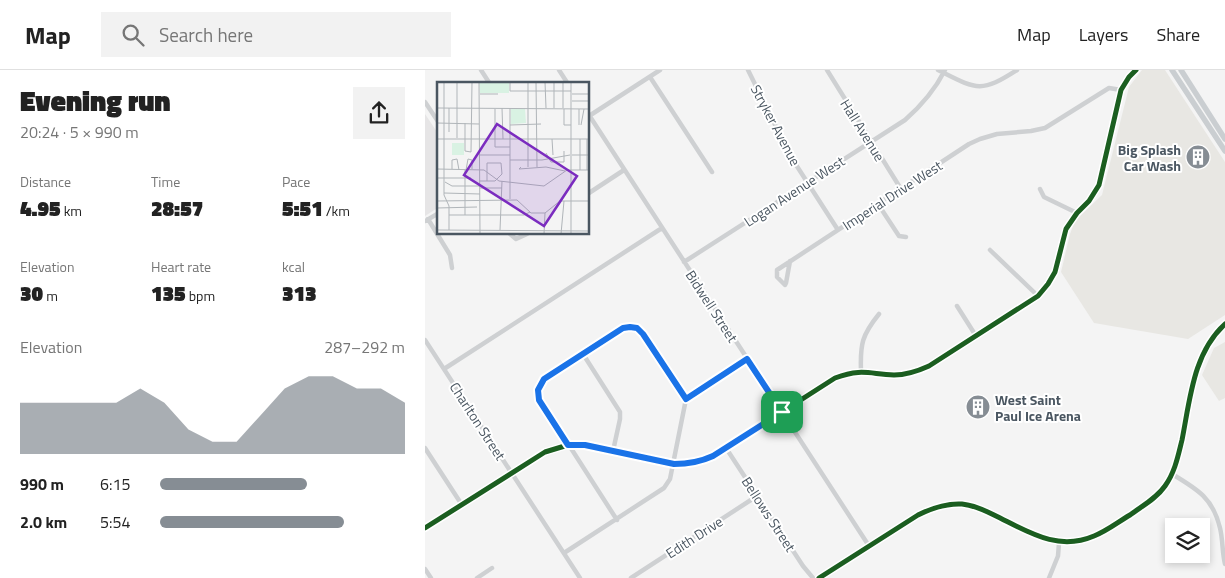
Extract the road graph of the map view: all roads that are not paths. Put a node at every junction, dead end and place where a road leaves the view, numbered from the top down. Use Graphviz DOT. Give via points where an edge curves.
graph roads {
  1 [pos="481,70"];
  2 [pos="559,70"];
  3 [pos="660,70"];
  4 [pos="747,70"];
  5 [pos="827,70"];
  6 [pos="938,70"];
  7 [pos="1017,70"];
  8 [pos="1136,70"];
  9 [pos="1173,70"];
  10 [pos="1181,70"];
  11 [pos="945,71"];
  12 [pos="650,76"];
  13 [pos="489,82"];
  14 [pos="567,82"];
  15 [pos="1121,90"];
  16 [pos="425,102"];
  17 [pos="590,115"];
  18 [pos="590,118"];
  19 [pos="437,120"];
  20 [pos="1225,139"];
  21 [pos="871,142"];
  22 [pos="1225,152"];
  23 [pos="624,170"];
  24 [pos="712,172"];
  25 [pos="807,182"];
  26 [pos="901,189"];
  27 [pos="1040,189"];
  28 [pos="590,192"];
  29 [pos="878,204"];
  30 [pos="1077,213"];
  31 [pos="427,220"];
  32 [pos="662,228"];
  33 [pos="838,230"];
  34 [pos="512,235"];
  35 [pos="525,235"];
  36 [pos="906,238"];
  37 [pos="990,250"];
  38 [pos="790,261"];
  39 [pos="684,262"];
  40 [pos="452,268"];
  41 [pos="1039,296"];
  42 [pos="957,306"];
  43 [pos="879,314"];
  44 [pos="1225,324"];
  45 [pos="976,336"];
  46 [pos="425,340"];
  47 [pos="583,354"];
  48 [pos="747,359"];
  49 [pos="444,369"];
  50 [pos="861,371"];
  51 [pos="686,399"];
  52 [pos="782,412"];
  53 [pos="568,445"];
  54 [pos="425,448"];
  55 [pos="726,448"];
  56 [pos="613,451"];
  57 [pos="674,464"];
  58 [pos="512,474"];
  59 [pos="1172,474"];
  60 [pos="757,496"];
  61 [pos="462,505"];
  62 [pos="617,520"];
  63 [pos="425,528"];
  64 [pos="1059,542"];
  65 [pos="869,546"];
  66 [pos="564,554"];
  67 [pos="1225,564"];
  68 [pos="492,568"];
  69 [pos="425,569"];
  70 [pos="431,578"];
  71 [pos="477,578"];
  72 [pos="580,578"];
  73 [pos="631,578"];
  74 [pos="813,578"];
  75 [pos="819,578"];
  76 [pos="1049,578"];
  1 -- 13 [label="street"];
  2 -- 14 [label="street"];
  3 -- 12 [label="street"];
  4 -- 25 [label="street, Stryker Avenue"];
  5 -- 21 [label="street, Hall Avenue"];
  6 -- 11 [label="street"];
  7 -- 11 [label="street" via="981,87 970,86"];
  8 -- 15 [label="street"];
  9 -- 22 [label="main road"];
  10 -- 20 [label="main road"];
  11 -- 21 [label="street, Logan Avenue West" via="917,110"];
  12 -- 17 [label="street"];
  12 -- 24 [label="street"];
  15 -- 26 [label="street, Imperial Drive West" via="1109,88 1045,128 980,139"];
  15 -- 30 [label="street" via="1099,186"];
  16 -- 19 [label="street"];
  18 -- 23 [label="street, Bidwell Street"];
  21 -- 25 [label="street, Logan Avenue West"];
  21 -- 26 [label="street, Hall Avenue"];
  23 -- 28 [label="street"];
  23 -- 32 [label="street, Bidwell Street"];
  25 -- 33 [label="street, Stryker Avenue"];
  25 -- 39 [label="street, Logan Avenue West"];
  26 -- 29 [label="street, Imperial Drive West"];
  27 -- 30 [label="street" via="1043,197"];
  29 -- 33 [label="street, Imperial Drive West"];
  29 -- 36 [label="street" via="899,236"];
  30 -- 41 [label="street" via="1066,229 1055,272"];
  31 -- 40 [label="street" via="450,255"];
  32 -- 39 [label="street, Bidwell Street"];
  32 -- 49 [label="street"];
  33 -- 38 [label="street, Imperial Drive West"];
  34 -- 35 [label="street" via="515,239"];
  37 -- 41 [label="street"];
  38 -- 38 [label="street, Imperial Drive West" via="776,274 785,285 787,283"];
  39 -- 48 [label="street, Bidwell Street"];
  41 -- 45 [label="street"];
  42 -- 45 [label="street"];
  43 -- 50 [label="street" via="862,339"];
  44 -- 59 [label="street" via="1202,356"];
  45 -- 50 [label="street" via="915,372 896,375"];
  46 -- 49 [label="street, Charlton Street"];
  47 -- 51 [label="street" via="623,328 637,328"];
  47 -- 53 [label="street" via="544,379 538,390 539,400"];
  47 -- 56 [label="street" via="620,412"];
  48 -- 51 [label="street"];
  48 -- 52 [label="street, Bidwell Street"];
  49 -- 58 [label="street, Charlton Street"];
  50 -- 52 [label="street" via="835,378"];
  51 -- 57 [label="street"];
  52 -- 55 [label="street"];
  52 -- 65 [label="street, Bidwell Street"];
  53 -- 56 [label="street"];
  53 -- 58 [label="street" via="545,452"];
  53 -- 62 [label="street"];
  54 -- 61 [label="street"];
  55 -- 57 [label="street" via="701,461"];
  55 -- 60 [label="street, Bellows Street"];
  56 -- 57 [label="street"];
  57 -- 62 [label="street" via="664,488"];
  58 -- 61 [label="street"];
  58 -- 66 [label="street, Charlton Street"];
  59 -- 64 [label="street" via="1153,499 1106,530 1082,540"];
  59 -- 67 [label="street" via="1197,488 1213,508 1221,529"];
  60 -- 73 [label="street, Edith Drive"];
  60 -- 74 [label="street, Bellows Street"];
  61 -- 63 [label="street"];
  62 -- 66 [label="street"];
  64 -- 65 [label="street" via="1037,536 963,504 929,509"];
  64 -- 76 [label="street" via="1058,556"];
  65 -- 75 [label="street"];
  66 -- 72 [label="street, Charlton Street"];
  68 -- 71 [label="street"];
  69 -- 70 [label="street"];
}
